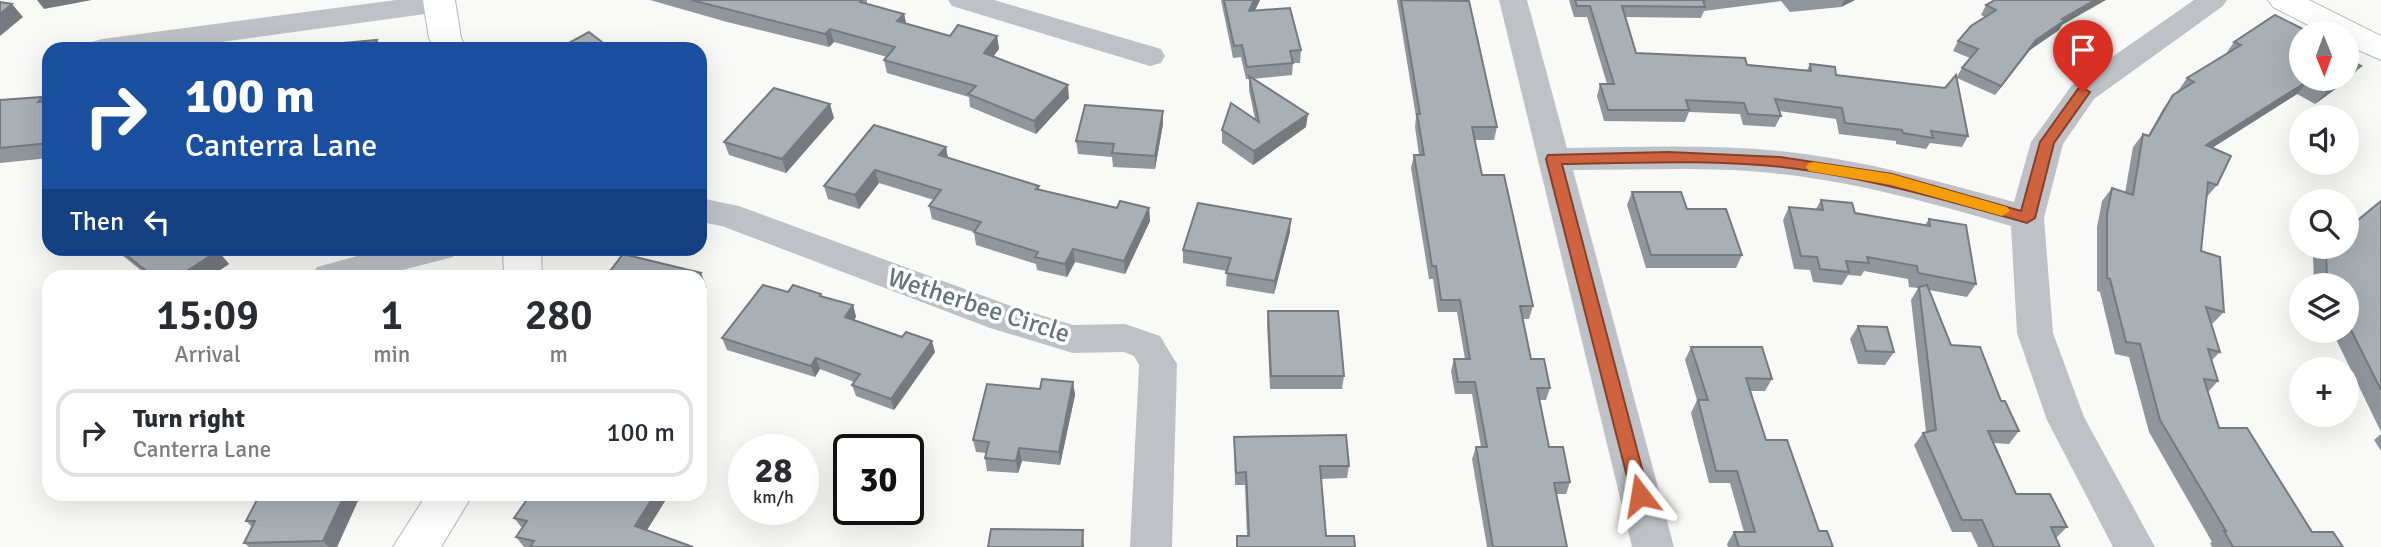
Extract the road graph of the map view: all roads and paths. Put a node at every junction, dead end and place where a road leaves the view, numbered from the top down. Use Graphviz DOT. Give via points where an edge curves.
graph roads {
  1 [pos="962,0"];
  2 [pos="1513,0"];
  3 [pos="2213,0"];
  4 [pos="2284,0"];
  5 [pos="440,1"];
  6 [pos="151,42"];
  7 [pos="447,42"];
  8 [pos="2381,49"];
  9 [pos="1150,56"];
  10 [pos="1553,159"];
  11 [pos="707,211"];
  12 [pos="2027,218"];
  13 [pos="409,256"];
  14 [pos="353,270"];
  15 [pos="446,501"];
  16 [pos="416,547"];
  17 [pos="1151,547"];
  18 [pos="1653,547"];
  19 [pos="2134,547"];
  1 -- 9 [label="street"];
  2 -- 10 [label="street"];
  3 -- 12 [label="street" via="2083,92 2047,142"];
  4 -- 8 [label="street"];
  5 -- 6 [label="street"];
  5 -- 7 [label="street"];
  10 -- 12 [label="street" via="1780,162 1892,180"];
  10 -- 18 [label="street"];
  11 -- 17 [label="street, Wetherbee Circle" via="1003,318 1073,339 1125,338 1147,346 1158,364"];
  12 -- 19 [label="street" via="2035,333 2066,420"];
  13 -- 14 [label="street"];
  15 -- 16 [label="street"];
}
